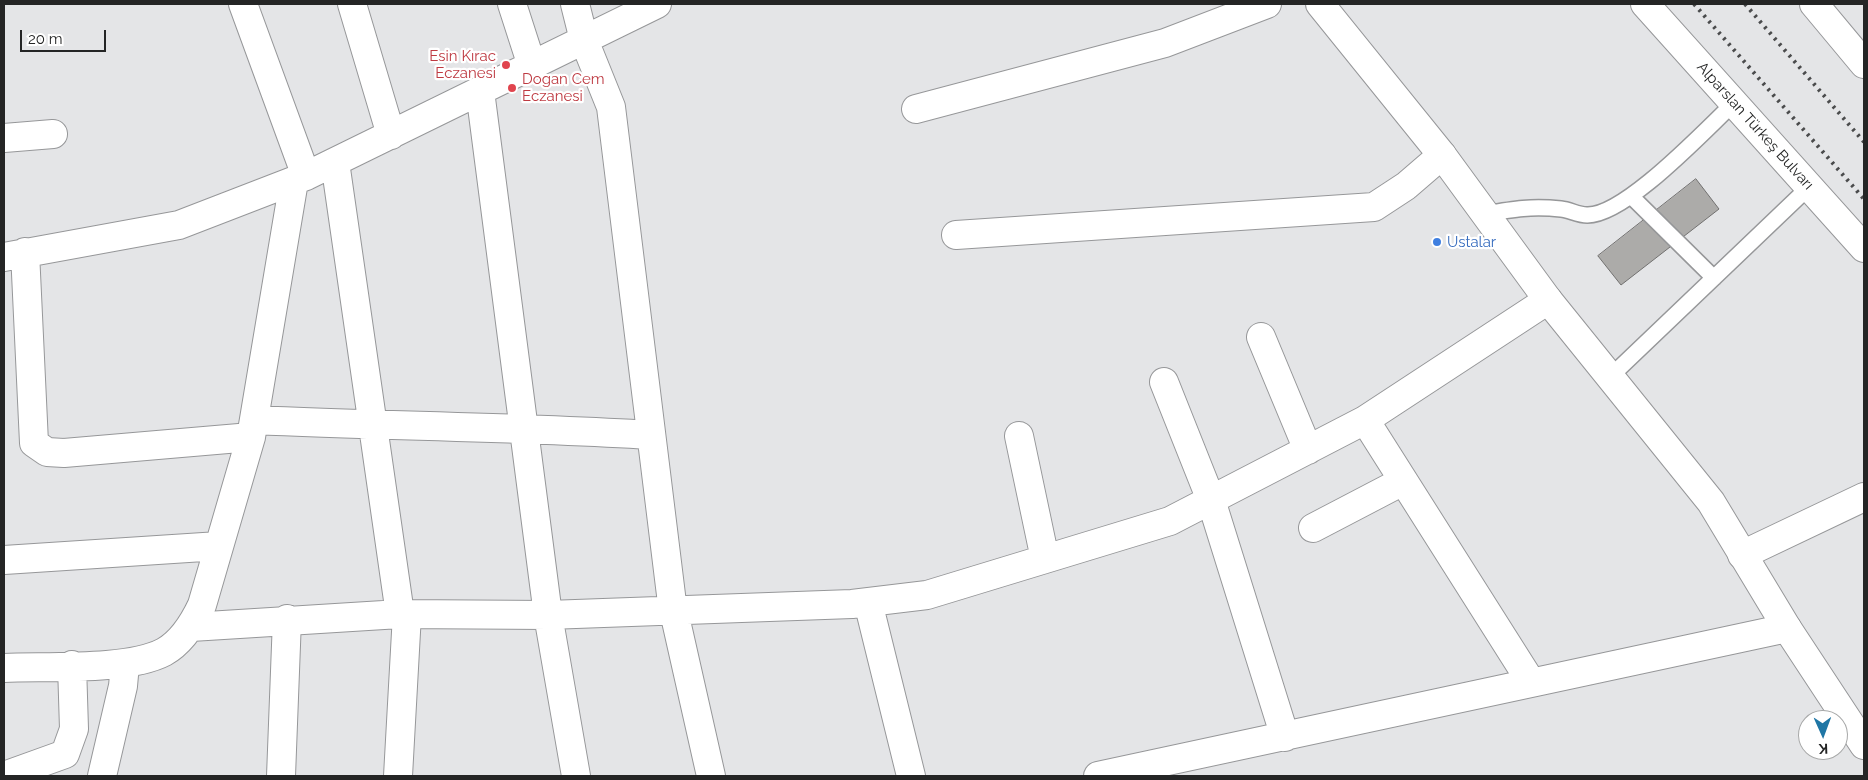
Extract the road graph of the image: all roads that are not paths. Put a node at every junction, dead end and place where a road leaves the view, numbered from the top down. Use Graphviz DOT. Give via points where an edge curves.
graph roads {
  1 [pos="243,4"];
  2 [pos="352,4"];
  3 [pos="512,4"];
  4 [pos="575,4"];
  5 [pos="657,4"];
  6 [pos="1267,4"];
  7 [pos="1320,4"];
  8 [pos="1645,4"];
  9 [pos="1814,4"];
  10 [pos="584,40"];
  11 [pos="1864,64"];
  12 [pos="532,66"];
  13 [pos="480,91"];
  14 [pos="1734,103"];
  15 [pos="916,109"];
  16 [pos="52,134"];
  17 [pos="391,135"];
  18 [pos="4,138"];
  19 [pos="1442,155"];
  20 [pos="335,162"];
  21 [pos="300,178"];
  22 [pos="1809,187"];
  23 [pos="1632,197"];
  24 [pos="1485,214"];
  25 [pos="956,235"];
  26 [pos="1864,248"];
  27 [pos="14,254"];
  28 [pos="1714,278"];
  29 [pos="1548,300"];
  30 [pos="1261,337"];
  31 [pos="1610,378"];
  32 [pos="1164,382"];
  33 [pos="1365,420"];
  34 [pos="374,426"];
  35 [pos="252,428"];
  36 [pos="522,428"];
  37 [pos="651,434"];
  38 [pos="1019,436"];
  39 [pos="1308,450"];
  40 [pos="1403,481"];
  41 [pos="1864,497"];
  42 [pos="1211,500"];
  43 [pos="1313,528"];
  44 [pos="219,546"];
  45 [pos="1742,555"];
  46 [pos="1045,559"];
  47 [pos="4,560"];
  48 [pos="868,602"];
  49 [pos="674,610"];
  50 [pos="403,614"];
  51 [pos="548,615"];
  52 [pos="288,619"];
  53 [pos="191,627"];
  54 [pos="1787,628"];
  55 [pos="125,664"];
  56 [pos="72,666"];
  57 [pos="4,668"];
  58 [pos="1531,682"];
  59 [pos="1285,737"];
  60 [pos="1864,745"];
  61 [pos="4,776"];
  62 [pos="102,776"];
  63 [pos="282,776"];
  64 [pos="398,776"];
  65 [pos="576,776"];
  66 [pos="711,776"];
  67 [pos="911,776"];
  68 [pos="1098,776"];
  1 -- 21 [label="street"];
  2 -- 17 [label="street"];
  3 -- 12 [label="street"];
  4 -- 10 [label="street"];
  5 -- 10 [label="street"];
  6 -- 15 [label="street" via="1165,43"];
  7 -- 19 [label="street"];
  8 -- 14 [label="street, Alparslan Türkeş Bulvarı"];
  9 -- 11 [label="street"];
  10 -- 12 [label="street"];
  10 -- 37 [label="street" via="611,107"];
  12 -- 13 [label="street"];
  13 -- 17 [label="street"];
  13 -- 36 [label="street"];
  14 -- 22 [label="street, Alparslan Türkeş Bulvarı"];
  14 -- 23 [label="lane"];
  16 -- 18 [label="street"];
  17 -- 20 [label="street"];
  19 -- 24 [label="street"];
  19 -- 25 [label="street" via="1406,186 1374,207"];
  20 -- 21 [label="street"];
  20 -- 34 [label="street"];
  21 -- 27 [label="street" via="179,225"];
  21 -- 35 [label="street"];
  22 -- 26 [label="street, Alparslan Türkeş Bulvarı"];
  22 -- 28 [label="lane"];
  23 -- 24 [label="lane" via="1607,212 1587,215 1564,209 1526,207"];
  23 -- 28 [label="lane"];
  24 -- 29 [label="street"];
  27 -- 35 [label="street" via="34,443 47,452 64,453"];
  28 -- 31 [label="lane"];
  29 -- 31 [label="street"];
  29 -- 33 [label="street"];
  30 -- 39 [label="street"];
  31 -- 45 [label="street" via="1711,502"];
  32 -- 42 [label="street"];
  33 -- 39 [label="street"];
  33 -- 40 [label="street"];
  34 -- 35 [label="street"];
  34 -- 36 [label="street"];
  34 -- 50 [label="street"];
  35 -- 44 [label="street"];
  36 -- 37 [label="street"];
  36 -- 51 [label="street"];
  37 -- 49 [label="street"];
  38 -- 46 [label="street"];
  39 -- 42 [label="street"];
  40 -- 43 [label="street"];
  40 -- 58 [label="street"];
  41 -- 45 [label="street"];
  42 -- 46 [label="street" via="1170,521"];
  42 -- 59 [label="street"];
  44 -- 47 [label="street"];
  44 -- 53 [label="street" via="202,605"];
  45 -- 54 [label="street"];
  46 -- 48 [label="street" via="927,595"];
  48 -- 49 [label="street"];
  48 -- 67 [label="street"];
  49 -- 51 [label="street"];
  49 -- 66 [label="street"];
  50 -- 51 [label="street"];
  50 -- 52 [label="street"];
  50 -- 64 [label="street"];
  51 -- 65 [label="street"];
  52 -- 53 [label="street"];
  52 -- 63 [label="street"];
  53 -- 55 [label="street" via="165,652"];
  54 -- 58 [label="street"];
  54 -- 60 [label="street"];
  55 -- 56 [label="street"];
  55 -- 62 [label="street"];
  56 -- 57 [label="street"];
  56 -- 61 [label="street" via="74,729 65,754"];
  58 -- 59 [label="street"];
  59 -- 68 [label="street"];
}
